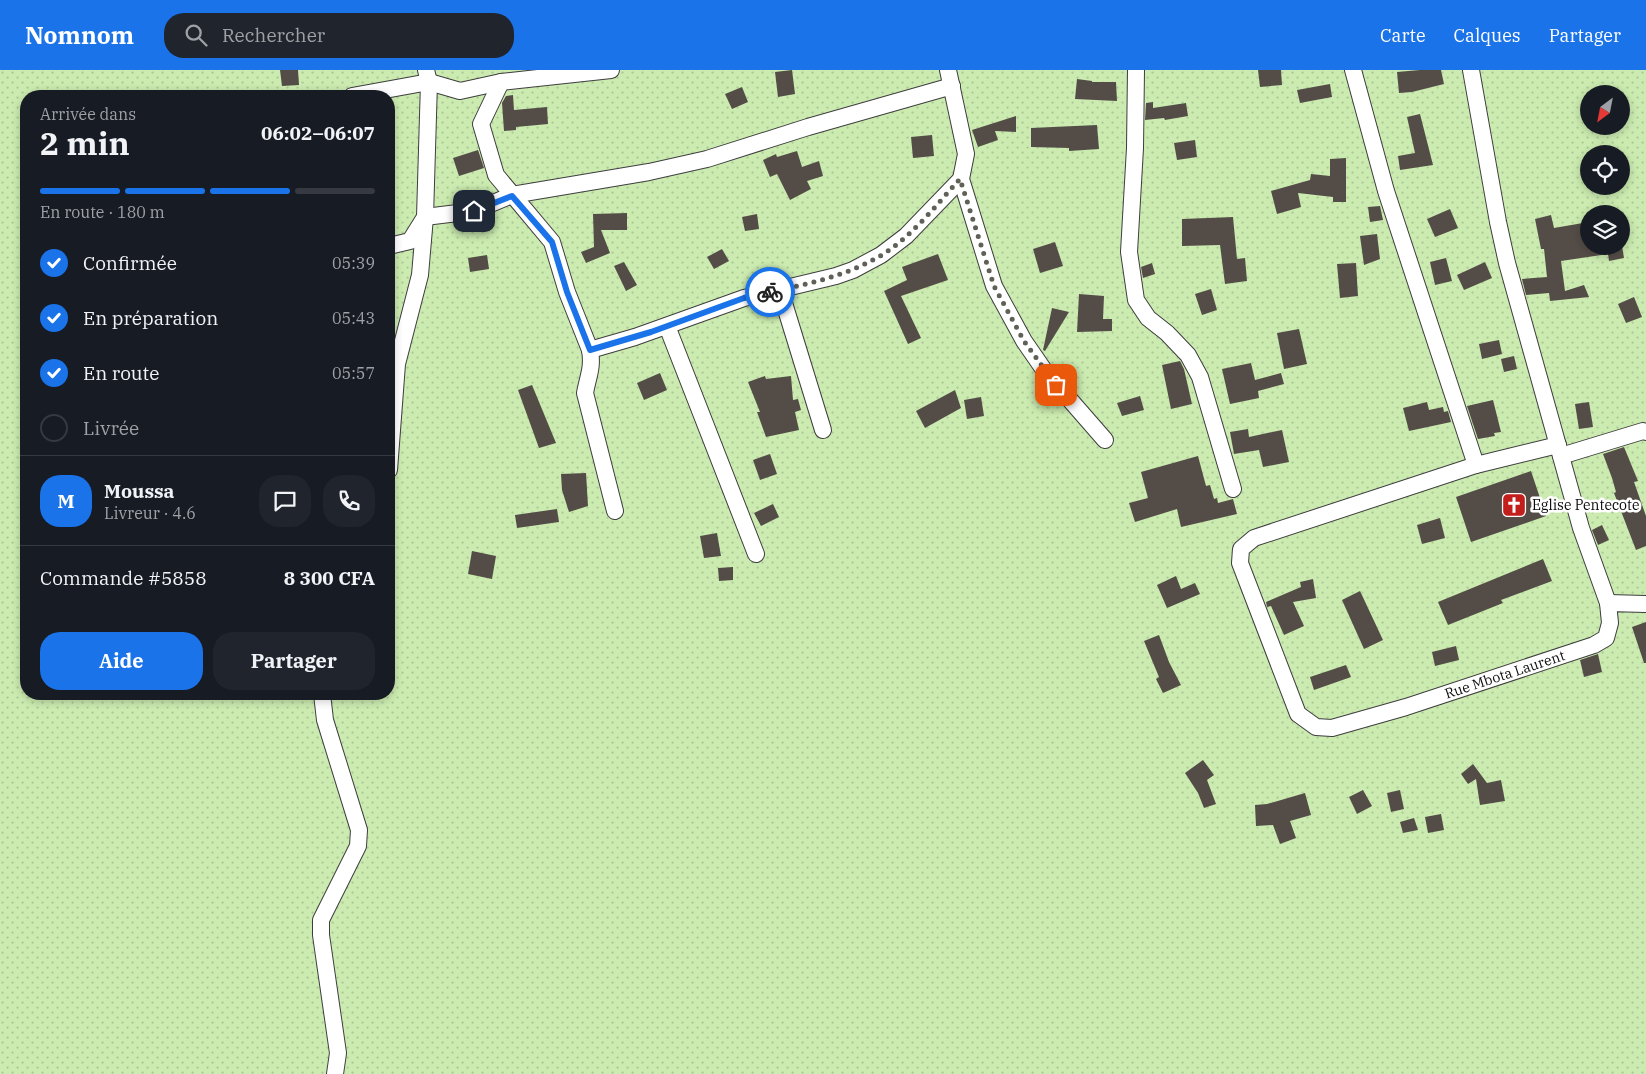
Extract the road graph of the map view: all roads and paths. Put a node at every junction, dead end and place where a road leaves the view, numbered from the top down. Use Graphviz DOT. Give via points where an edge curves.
graph roads {
  1 [pos="948,70"];
  2 [pos="1136,70"];
  3 [pos="1353,70"];
  4 [pos="1471,70"];
  5 [pos="602,71"];
  6 [pos="426,74"];
  7 [pos="501,82"];
  8 [pos="952,86"];
  9 [pos="372,90"];
  10 [pos="960,179"];
  11 [pos="512,196"];
  12 [pos="425,217"];
  13 [pos="395,245"];
  14 [pos="780,290"];
  15 [pos="667,326"];
  16 [pos="590,350"];
  17 [pos="395,390"];
  18 [pos="823,430"];
  19 [pos="1646,432"];
  20 [pos="1105,440"];
  21 [pos="1560,451"];
  22 [pos="1476,465"];
  23 [pos="1233,489"];
  24 [pos="615,511"];
  25 [pos="756,554"];
  26 [pos="1608,604"];
  27 [pos="1646,604"];
  28 [pos="323,700"];
  29 [pos="335,1074"];
  1 -- 8 [label="street"];
  2 -- 23 [label="street" via="1129,252 1136,300 1148,318 1188,355 1200,377"];
  3 -- 22 [label="street" via="1386,191"];
  4 -- 21 [label="street" via="1507,263"];
  5 -- 7 [label="street"];
  6 -- 7 [label="street" via="460,91"];
  6 -- 9 [label="street"];
  6 -- 12 [label="street"];
  7 -- 11 [label="street" via="481,124 496,175"];
  8 -- 10 [label="street" via="966,154"];
  8 -- 11 [label="street" via="707,160"];
  10 -- 14 [label="street" via="906,236 881,255 836,276"];
  10 -- 20 [label="street" via="994,286 1005,308 1044,370"];
  11 -- 12 [label="street" via="474,211"];
  11 -- 16 [label="street" via="552,242"];
  12 -- 13 [label="street" via="410,241"];
  12 -- 17 [label="street" via="420,276 397,364"];
  14 -- 15 [label="street" via="744,298"];
  14 -- 18 [label="street"];
  15 -- 16 [label="street"];
  15 -- 25 [label="street"];
  16 -- 24 [label="street" via="593,366 585,393"];
  19 -- 21 [label="street"];
  21 -- 22 [label="street"];
  21 -- 26 [label="street" via="1581,528"];
  22 -- 26 [label="street, Rue Mbota Laurent" via="1254,538 1241,549 1240,563 1298,714 1316,727 1332,728 1594,645 1606,638 1610,623"];
  26 -- 27 [label="street"];
  28 -- 29 [label="street" via="325,720 359,830 358,846 321,920 338,1053"];
}
